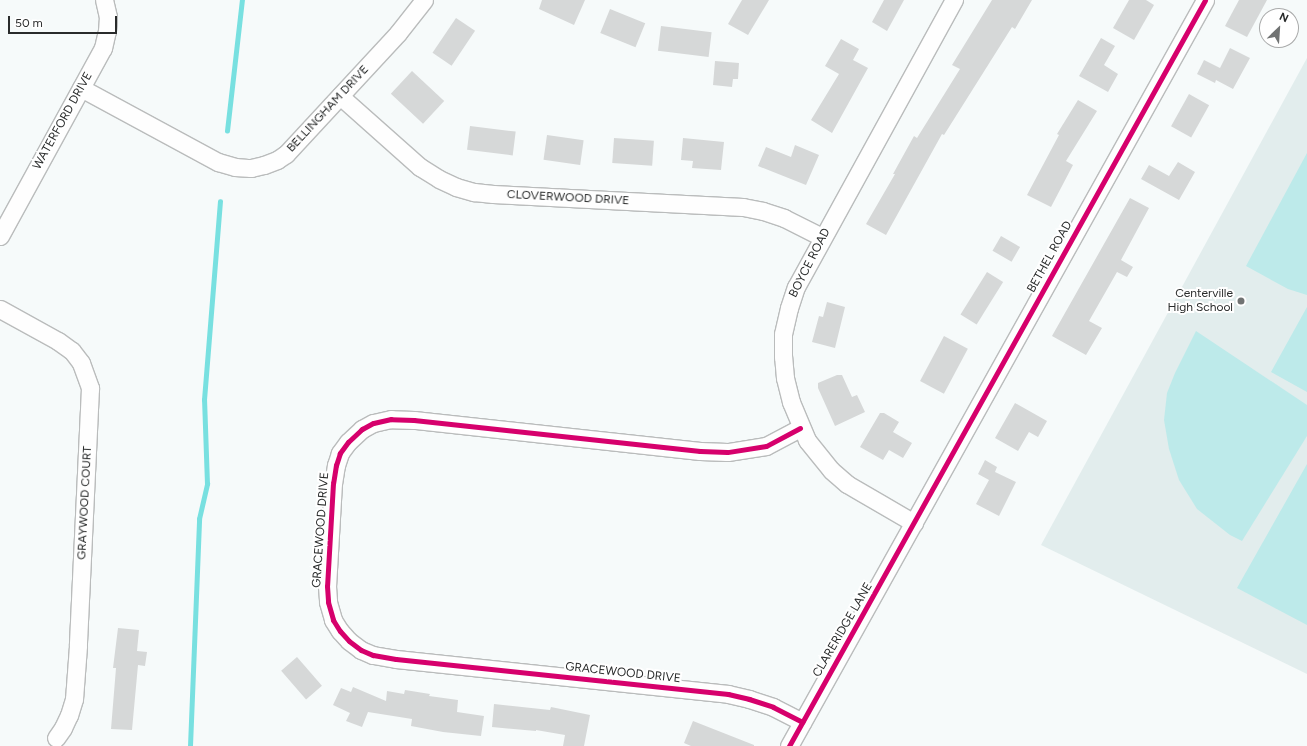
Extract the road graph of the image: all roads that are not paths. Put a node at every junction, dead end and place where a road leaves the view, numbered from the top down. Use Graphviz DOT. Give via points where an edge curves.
graph roads {
  1 [pos="104,0"];
  2 [pos="424,0"];
  3 [pos="954,0"];
  4 [pos="1205,0"];
  5 [pos="81,88"];
  6 [pos="340,96"];
  7 [pos="0,236"];
  8 [pos="822,237"];
  9 [pos="0,309"];
  10 [pos="800,428"];
  11 [pos="914,523"];
  12 [pos="802,722"];
  13 [pos="56,738"];
  14 [pos="790,746"];
  1 -- 5 [label="street, WATERFORD DRIVE" via="108,17 103,48"];
  2 -- 6 [label="street, BELLINGHAM DRIVE" via="398,33"];
  3 -- 8 [label="street, BOYCE ROAD"];
  4 -- 11 [label="street, BETHEL ROAD"];
  5 -- 6 [label="street, BELLINGHAM DRIVE" via="218,162 251,168 282,157"];
  5 -- 7 [label="street, WATERFORD DRIVE"];
  6 -- 8 [label="street, CLOVERWOOD DRIVE" via="420,167 456,187 493,194 743,207 784,218"];
  8 -- 10 [label="street, BOYCE ROAD" via="796,287 784,334 785,378"];
  9 -- 13 [label="street, GRAYWOOD COURT" via="72,351 81,363 90,388 74,698 69,715"];
  10 -- 11 [label="street, BOYCE ROAD" via="817,455 846,484"];
  10 -- 12 [label="street, GRACEWOOD DRIVE" via="766,446 727,452 414,420 391,419 373,423 348,442 340,453 336,465 327,586 333,620 340,631 355,646 373,655 728,694 773,707"];
  11 -- 12 [label="street, CLARERIDGE LANE"];
  12 -- 14 [label="street, CLARERIDGE LANE"];
}
